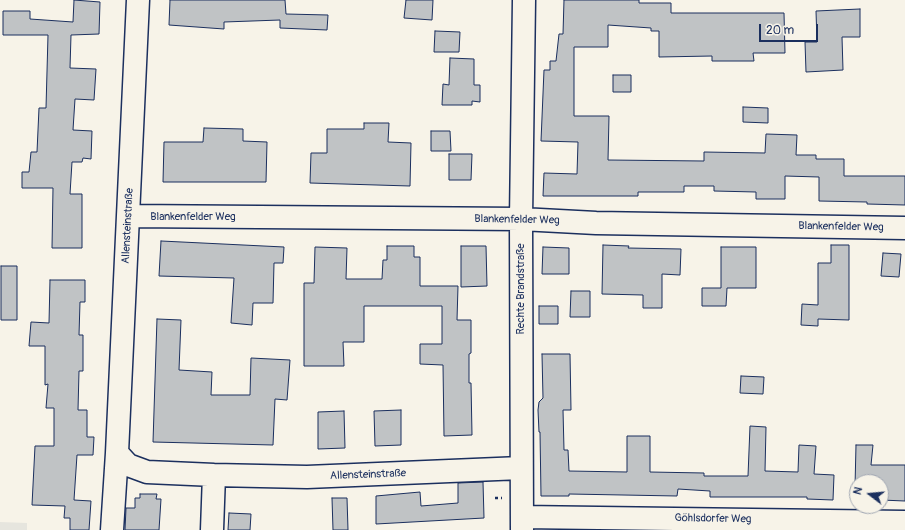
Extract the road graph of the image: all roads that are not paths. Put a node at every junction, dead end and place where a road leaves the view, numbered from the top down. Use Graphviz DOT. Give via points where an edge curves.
graph roads {
  1 [pos="138,0"];
  2 [pos="524,0"];
  3 [pos="128,216"];
  4 [pos="521,219"];
  5 [pos="905,228"];
  6 [pos="117,453"];
  7 [pos="522,468"];
  8 [pos="214,475"];
  9 [pos="905,522"];
  10 [pos="522,523"];
  11 [pos="112,530"];
  12 [pos="212,530"];
  1 -- 3 [label="street, Allensteinstraße"];
  2 -- 4 [label="street, Rechte Brandstraße"];
  3 -- 4 [label="street, Blankenfelder Weg"];
  3 -- 6 [label="street, Allensteinstraße"];
  4 -- 5 [label="street, Blankenfelder Weg" via="596,223"];
  4 -- 7 [label="street, Rechte Brandstraße"];
  6 -- 8 [label="street, Allensteinstraße" via="128,465 147,472"];
  6 -- 11 [label="street, Allensteinstraße"];
  7 -- 8 [label="street, Allensteinstraße" via="307,477"];
  7 -- 10 [label="street, Rechte Brandstraße"];
  8 -- 12 [label="street"];
  9 -- 10 [label="street, Göhlsdorfer Weg"];
}
